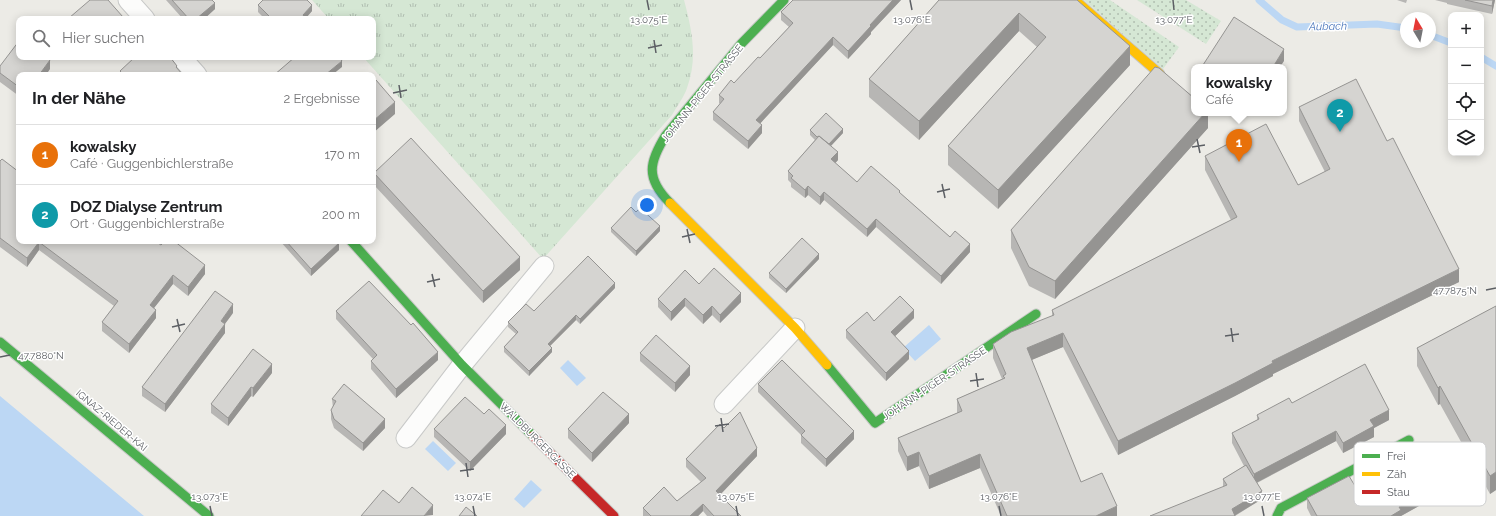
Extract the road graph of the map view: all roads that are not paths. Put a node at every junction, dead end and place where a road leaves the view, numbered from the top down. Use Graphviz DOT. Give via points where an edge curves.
graph roads {
  1 [pos="128,0"];
  2 [pos="784,0"];
  3 [pos="1075,0"];
  4 [pos="142,16"];
  5 [pos="183,60"];
  6 [pos="194,72"];
  7 [pos="1160,74"];
  8 [pos="354,244"];
  9 [pos="544,266"];
  10 [pos="1036,314"];
  11 [pos="795,328"];
  12 [pos="0,342"];
  13 [pos="462,364"];
  14 [pos="724,404"];
  15 [pos="406,438"];
  16 [pos="1409,440"];
  17 [pos="1405,442"];
  18 [pos="1354,469"];
  19 [pos="209,516"];
  20 [pos="614,516"];
  21 [pos="1277,516"];
  1 -- 4 [label="street"];
  2 -- 11 [label="street, JOHANN-PIGER-STRASSE" via="741,44 666,136 656,152 651,169 659,192"];
  3 -- 7 [label="street"];
  5 -- 6 [label="street"];
  8 -- 13 [label="street, WALDBURGERGASSE"];
  9 -- 13 [label="street"];
  10 -- 11 [label="street, JOHANN-PIGER-STRASSE" via="875,423"];
  11 -- 14 [label="street"];
  12 -- 19 [label="street, IGNAZ-RIEDER-KAI"];
  13 -- 15 [label="street"];
  13 -- 20 [label="street, WALDBURGERGASSE"];
  16 -- 17 [label="street"];
  18 -- 21 [label="street" via="1280,508"];
}
